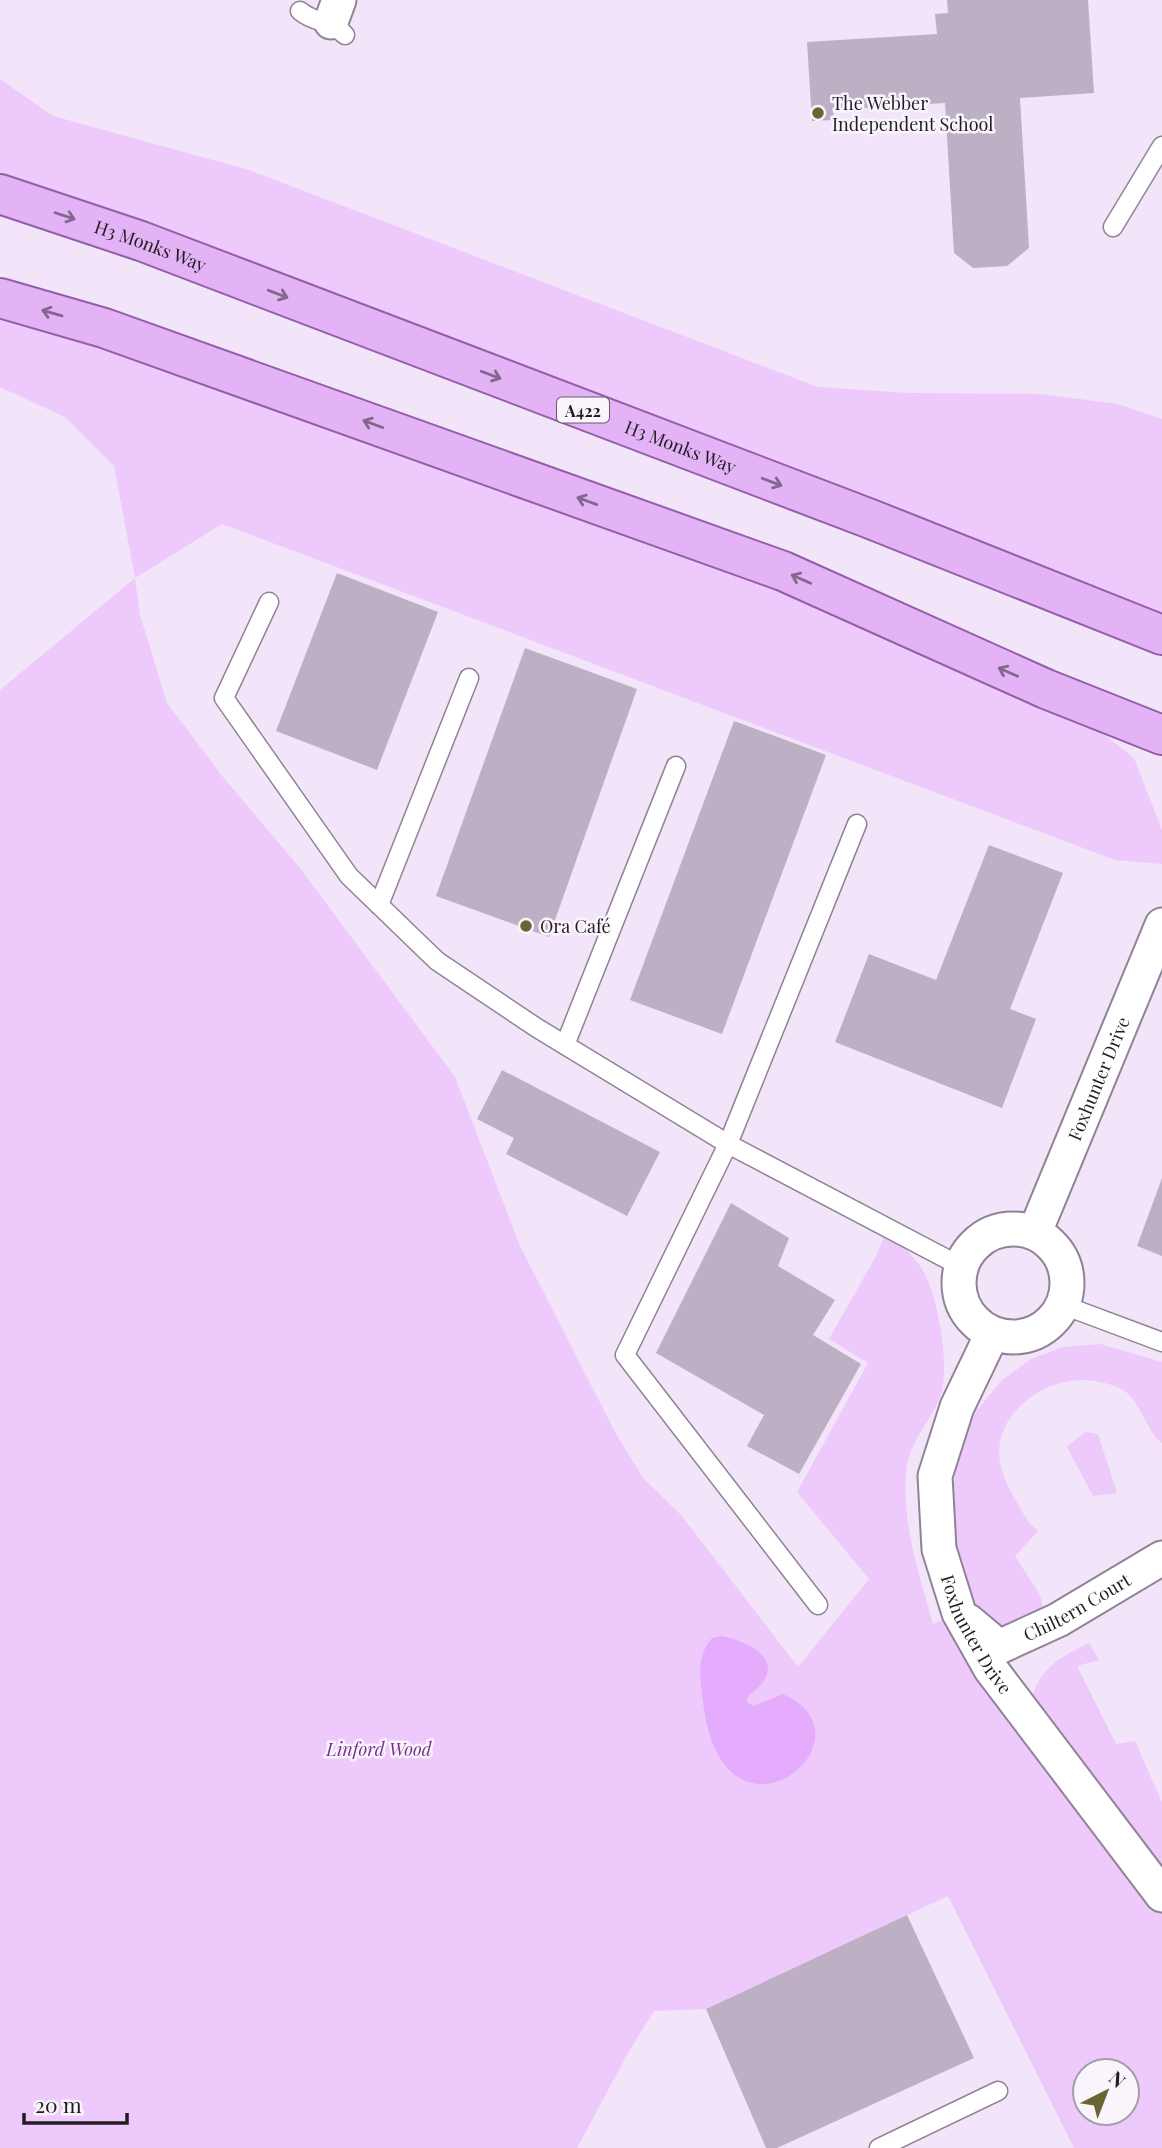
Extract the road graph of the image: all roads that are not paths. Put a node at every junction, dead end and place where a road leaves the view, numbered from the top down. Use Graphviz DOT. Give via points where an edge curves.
graph roads {
  1 [pos="300,11"];
  2 [pos="338,19"];
  3 [pos="1162,146"];
  4 [pos="0,194"];
  5 [pos="1113,227"];
  6 [pos="0,298"];
  7 [pos="268,602"];
  8 [pos="1162,635"];
  9 [pos="469,678"];
  10 [pos="1046,689"];
  11 [pos="1162,736"];
  12 [pos="1162,758"];
  13 [pos="676,766"];
  14 [pos="857,824"];
  15 [pos="379,905"];
  16 [pos="1162,925"];
  17 [pos="565,1045"];
  18 [pos="728,1144"];
  19 [pos="1035,1232"];
  20 [pos="961,1267"];
  21 [pos="1063,1305"];
  22 [pos="992,1334"];
  23 [pos="1162,1342"];
  24 [pos="1162,1558"];
  25 [pos="818,1605"];
  26 [pos="959,1613"];
  27 [pos="1162,1895"];
  28 [pos="998,2091"];
  29 [pos="879,2148"];
  1 -- 2 [label="lane" via="311,19"];
  3 -- 5 [label="lane"];
  4 -- 8 [label="main road, H3 Monks Way / A422, one-way" via="141,241"];
  10 -- 6 [label="main road, one-way" via="783,570 104,328"];
  7 -- 15 [label="lane" via="224,698 349,876"];
  9 -- 15 [label="lane"];
  10 -- 11 [label="main road"];
  10 -- 12 [label="street"];
  13 -- 17 [label="lane"];
  14 -- 18 [label="lane"];
  15 -- 17 [label="lane" via="437,961"];
  16 -- 19 [label="street, Foxhunter Drive"];
  17 -- 18 [label="lane"];
  18 -- 20 [label="lane"];
  18 -- 25 [label="lane" via="625,1355"];
  19 -- 20 [label="street" via="1017,1228 990,1233 969,1249"];
  19 -- 21 [label="street" via="1061,1257 1068,1283"];
  20 -- 22 [label="street" via="958,1295 973,1320"];
  21 -- 22 [label="street" via="1048,1325 1026,1336"];
  21 -- 23 [label="lane"];
  22 -- 26 [label="street, Foxhunter Drive" via="957,1407 935,1476 939,1549"];
  24 -- 26 [label="street, Chiltern Court" via="1058,1620 999,1647"];
  26 -- 27 [label="street, Foxhunter Drive" via="990,1668"];
  28 -- 29 [label="lane"];
}
